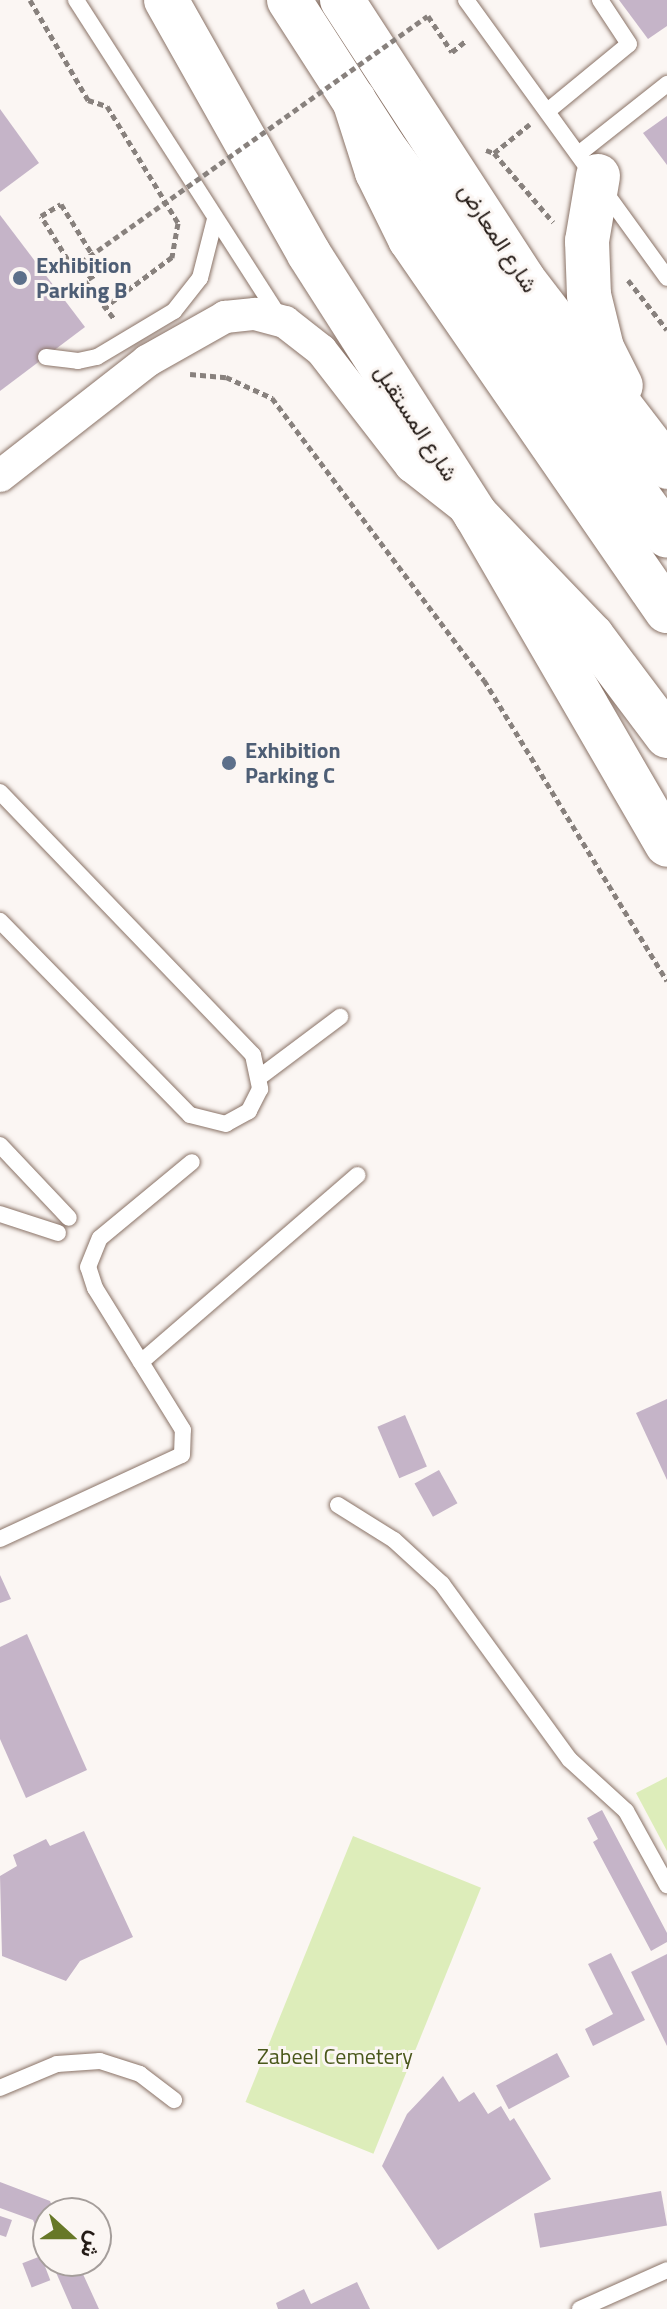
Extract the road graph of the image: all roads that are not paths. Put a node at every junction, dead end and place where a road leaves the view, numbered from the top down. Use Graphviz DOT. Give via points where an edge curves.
graph roads {
  1 [pos="76,0"];
  2 [pos="166,0"];
  3 [pos="289,0"];
  4 [pos="342,0"];
  5 [pos="466,0"];
  6 [pos="600,0"];
  7 [pos="667,84"];
  8 [pos="354,100"];
  9 [pos="550,109"];
  10 [pos="590,164"];
  11 [pos="215,219"];
  12 [pos="667,278"];
  13 [pos="285,322"];
  14 [pos="139,350"];
  15 [pos="46,357"];
  16 [pos="666,466"];
  17 [pos="0,476"];
  18 [pos="476,515"];
  19 [pos="667,536"];
  20 [pos="667,611"];
  21 [pos="667,736"];
  22 [pos="0,792"];
  23 [pos="667,845"];
  24 [pos="0,921"];
  25 [pos="340,1017"];
  26 [pos="261,1076"];
  27 [pos="0,1145"];
  28 [pos="192,1162"];
  29 [pos="358,1175"];
  30 [pos="0,1214"];
  31 [pos="69,1218"];
  32 [pos="58,1233"];
  33 [pos="141,1362"];
  34 [pos="338,1505"];
  35 [pos="0,1539"];
  36 [pos="667,1885"];
  37 [pos="0,2088"];
  38 [pos="174,2100"];
  39 [pos="667,2270"];
  40 [pos="580,2309"];
  1 -- 11 [label="lane"];
  2 -- 18 [label="main road, شارع المستقبل" via="309,254"];
  3 -- 8 [label="main road"];
  4 -- 16 [label="main road, شارع المعارض" via="523,279"];
  5 -- 9 [label="lane"];
  6 -- 9 [label="lane" via="629,44"];
  7 -- 10 [label="lane"];
  8 -- 19 [label="main road" via="537,364"];
  8 -- 20 [label="main road" via="377,172 423,261"];
  9 -- 10 [label="lane"];
  10 -- 12 [label="lane"];
  10 -- 16 [label="main road" via="587,241 594,322 614,373"];
  11 -- 13 [label="lane" via="248,275"];
  11 -- 14 [label="lane" via="208,259 188,296"];
  13 -- 14 [label="street" via="255,314 225,317"];
  13 -- 18 [label="street" via="334,364 411,466"];
  14 -- 15 [label="lane" via="78,361"];
  14 -- 17 [label="street"];
  18 -- 21 [label="main road" via="592,636"];
  18 -- 23 [label="main road, شارع المستقبل"];
  22 -- 26 [label="lane" via="253,1055"];
  24 -- 26 [label="lane" via="190,1115 214,1124 239,1119 256,1101"];
  25 -- 26 [label="lane"];
  27 -- 31 [label="lane"];
  28 -- 33 [label="lane" via="100,1238 90,1256 90,1278"];
  29 -- 33 [label="lane"];
  30 -- 32 [label="lane"];
  33 -- 35 [label="lane" via="183,1430 182,1455"];
  34 -- 36 [label="lane" via="394,1540 442,1584 569,1759 626,1811"];
  37 -- 38 [label="lane" via="57,2064 100,2061 140,2074"];
  39 -- 40 [label="lane"];
}
